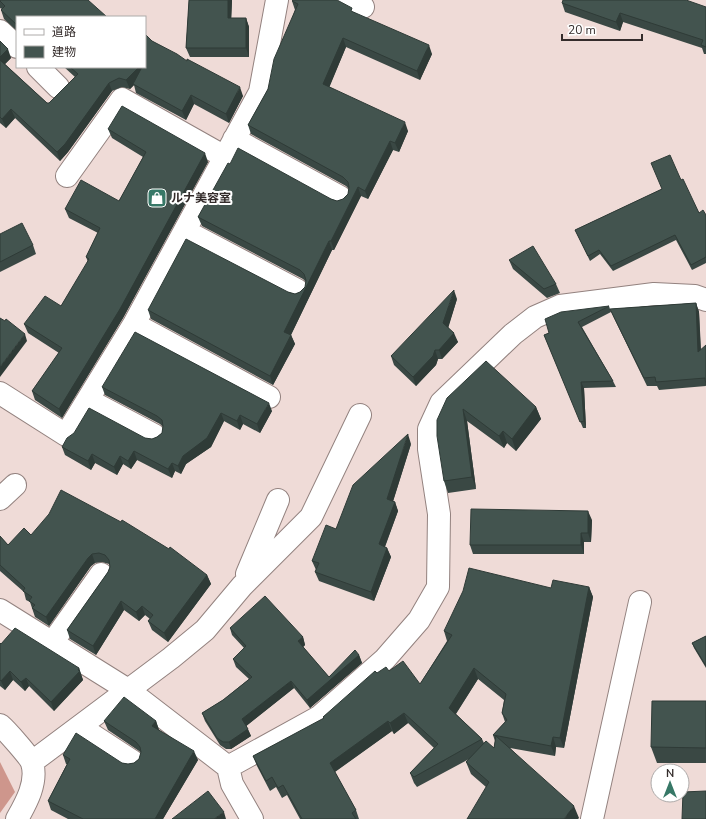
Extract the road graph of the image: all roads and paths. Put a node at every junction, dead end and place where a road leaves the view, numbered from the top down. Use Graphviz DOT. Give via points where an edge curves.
graph roads {
  1 [pos="277,0"];
  2 [pos="0,31"];
  3 [pos="16,47"];
  4 [pos="39,68"];
  5 [pos="58,87"];
  6 [pos="229,148"];
  7 [pos="67,176"];
  8 [pos="340,197"];
  9 [pos="185,231"];
  10 [pos="297,290"];
  11 [pos="706,300"];
  12 [pos="134,324"];
  13 [pos="0,393"];
  14 [pos="269,397"];
  15 [pos="88,400"];
  16 [pos="360,415"];
  17 [pos="154,435"];
  18 [pos="278,500"];
  19 [pos="101,574"];
  20 [pos="242,586"];
  21 [pos="640,602"];
  22 [pos="0,610"];
  23 [pos="52,643"];
  24 [pos="128,690"];
  25 [pos="0,725"];
  26 [pos="80,727"];
  27 [pos="132,761"];
  28 [pos="32,762"];
  29 [pos="228,767"];
  30 [pos="17,819"];
  31 [pos="252,819"];
  32 [pos="592,819"];
  1 -- 6 [label="street" via="260,92"];
  2 -- 3 [label="street"];
  4 -- 5 [label="street"];
  6 -- 7 [label="street" via="122,99"];
  6 -- 8 [label="street"];
  6 -- 9 [label="street"];
  9 -- 10 [label="street"];
  9 -- 12 [label="street"];
  11 -- 29 [label="street" via="696,296 654,294 560,306 535,317 513,334 441,403 429,435 439,514 438,587 419,620 385,659 320,717"];
  12 -- 14 [label="street"];
  12 -- 15 [label="street"];
  13 -- 15 [label="street" via="66,435"];
  15 -- 17 [label="street"];
  16 -- 20 [label="street" via="311,517"];
  18 -- 20 [label="street"];
  19 -- 23 [label="street"];
  20 -- 24 [label="street" via="205,630"];
  21 -- 32 [label="street"];
  22 -- 23 [label="street"];
  23 -- 24 [label="street"];
  24 -- 26 [label="street"];
  24 -- 29 [label="street"];
  25 -- 28 [label="street"];
  26 -- 27 [label="street"];
  26 -- 28 [label="street"];
  28 -- 30 [label="street" via="33,779 26,802"];
  29 -- 31 [label="street" via="232,784"];
}
